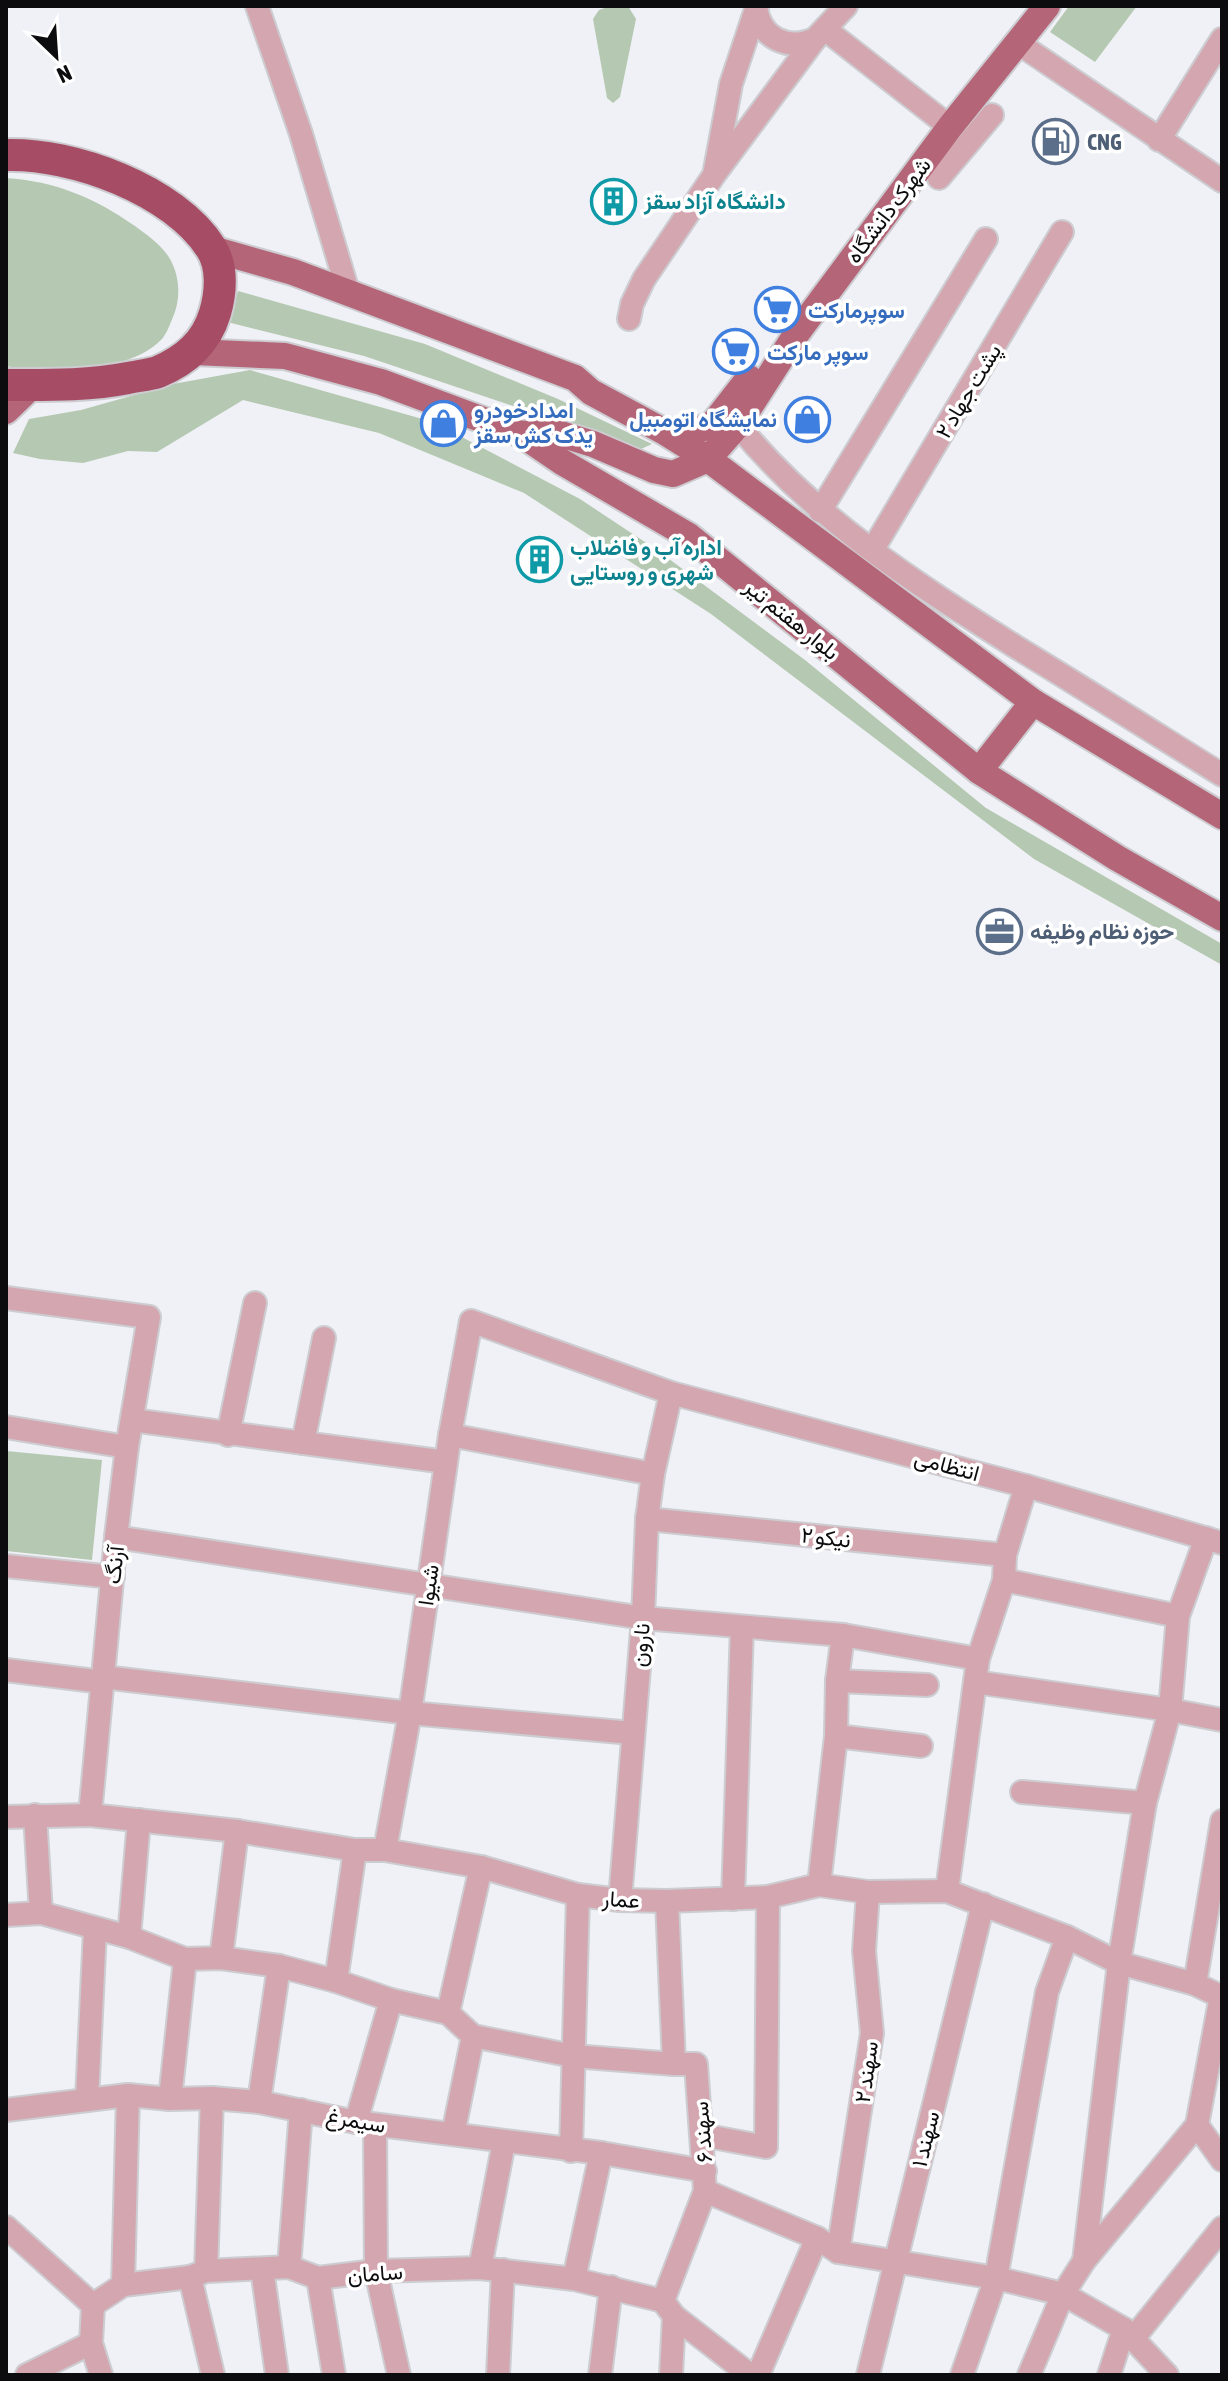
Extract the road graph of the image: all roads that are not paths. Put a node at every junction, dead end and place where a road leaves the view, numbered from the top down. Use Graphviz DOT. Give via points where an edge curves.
graph roads {
  1 [pos="257,6"];
  2 [pos="846,6"];
  3 [pos="1032,6"];
  4 [pos="1047,6"];
  5 [pos="757,7"];
  6 [pos="820,34"];
  7 [pos="1222,39"];
  8 [pos="1018,43"];
  9 [pos="992,115"];
  10 [pos="945,124"];
  11 [pos="1159,140"];
  12 [pos="6,155"];
  13 [pos="714,175"];
  14 [pos="939,178"];
  15 [pos="1222,181"];
  16 [pos="1062,232"];
  17 [pos="986,239"];
  18 [pos="212,249"];
  19 [pos="349,295"];
  20 [pos="629,319"];
  21 [pos="194,352"];
  22 [pos="20,385"];
  23 [pos="6,411"];
  24 [pos="743,416"];
  25 [pos="663,431"];
  26 [pos="521,434"];
  27 [pos="708,459"];
  28 [pos="820,511"];
  29 [pos="873,549"];
  30 [pos="1033,702"];
  31 [pos="979,771"];
  32 [pos="1222,775"];
  33 [pos="1222,816"];
  34 [pos="1222,918"];
  35 [pos="6,1298"];
  36 [pos="255,1303"];
  37 [pos="471,1321"];
  38 [pos="324,1338"];
  39 [pos="671,1393"];
  40 [pos="132,1420"];
  41 [pos="6,1427"];
  42 [pos="228,1435"];
  43 [pos="450,1435"];
  44 [pos="303,1443"];
  45 [pos="127,1447"];
  46 [pos="446,1462"];
  47 [pos="653,1474"];
  48 [pos="1026,1486"];
  49 [pos="647,1519"];
  50 [pos="116,1537"];
  51 [pos="1214,1541"];
  52 [pos="1005,1555"];
  53 [pos="6,1566"];
  54 [pos="113,1577"];
  55 [pos="1004,1580"];
  56 [pos="428,1586"];
  57 [pos="1178,1616"];
  58 [pos="643,1618"];
  59 [pos="742,1627"];
  60 [pos="843,1635"];
  61 [pos="6,1670"];
  62 [pos="977,1670"];
  63 [pos="103,1679"];
  64 [pos="837,1681"];
  65 [pos="927,1685"];
  66 [pos="1170,1710"];
  67 [pos="410,1713"];
  68 [pos="1222,1720"];
  69 [pos="632,1733"];
  70 [pos="836,1736"];
  71 [pos="921,1746"];
  72 [pos="1022,1792"];
  73 [pos="1145,1803"];
  74 [pos="6,1808"];
  75 [pos="35,1815"];
  76 [pos="90,1815"];
  77 [pos="6,1817"];
  78 [pos="139,1820"];
  79 [pos="1222,1821"];
  80 [pos="237,1831"];
  81 [pos="355,1850"];
  82 [pos="385,1850"];
  83 [pos="481,1867"];
  84 [pos="819,1885"];
  85 [pos="947,1891"];
  86 [pos="868,1892"];
  87 [pos="578,1895"];
  88 [pos="768,1897"];
  89 [pos="733,1899"];
  90 [pos="620,1900"];
  91 [pos="667,1901"];
  92 [pos="983,1904"];
  93 [pos="41,1913"];
  94 [pos="6,1915"];
  95 [pos="95,1929"];
  96 [pos="129,1937"];
  97 [pos="1067,1937"];
  98 [pos="221,1958"];
  99 [pos="185,1959"];
  100 [pos="1119,1963"];
  101 [pos="279,1966"];
  102 [pos="336,1981"];
  103 [pos="1195,1984"];
  104 [pos="1221,1996"];
  105 [pos="391,2000"];
  106 [pos="448,2013"];
  107 [pos="473,2036"];
  108 [pos="573,2056"];
  109 [pos="674,2064"];
  110 [pos="128,2095"];
  111 [pos="212,2098"];
  112 [pos="87,2099"];
  113 [pos="170,2099"];
  114 [pos="259,2102"];
  115 [pos="6,2110"];
  116 [pos="301,2110"];
  117 [pos="366,2124"];
  118 [pos="1197,2125"];
  119 [pos="453,2134"];
  120 [pos="702,2135"];
  121 [pos="504,2142"];
  122 [pos="571,2151"];
  123 [pos="601,2153"];
  124 [pos="1222,2160"];
  125 [pos="705,2181"];
  126 [pos="6,2227"];
  127 [pos="1222,2228"];
  128 [pos="817,2238"];
  129 [pos="838,2252"];
  130 [pos="1084,2261"];
  131 [pos="894,2263"];
  132 [pos="289,2267"];
  133 [pos="480,2268"];
  134 [pos="262,2269"];
  135 [pos="503,2270"];
  136 [pos="376,2271"];
  137 [pos="198,2274"];
  138 [pos="318,2278"];
  139 [pos="996,2278"];
  140 [pos="574,2279"];
  141 [pos="123,2285"];
  142 [pos="611,2287"];
  143 [pos="1063,2294"];
  144 [pos="93,2305"];
  145 [pos="668,2308"];
  146 [pos="1128,2335"];
  147 [pos="91,2343"];
  148 [pos="27,2375"];
  149 [pos="101,2375"];
  150 [pos="213,2375"];
  151 [pos="277,2375"];
  152 [pos="334,2375"];
  153 [pos="399,2375"];
  154 [pos="498,2375"];
  155 [pos="600,2375"];
  156 [pos="671,2375"];
  157 [pos="750,2375"];
  158 [pos="758,2375"];
  159 [pos="868,2375"];
  160 [pos="962,2375"];
  161 [pos="1029,2375"];
  162 [pos="1109,2375"];
  163 [pos="1167,2375"];
  1 -- 19 [label="street"];
  2 -- 6 [label="street"];
  3 -- 10 [label="main road"];
  4 -- 8 [label="main road, شهرک دانشگاه"];
  5 -- 6 [label="street" via="760,23 778,41 797,44"];
  5 -- 13 [label="street" via="731,84"];
  6 -- 10 [label="street"];
  6 -- 13 [label="street"];
  7 -- 11 [label="street"];
  8 -- 10 [label="main road, شهرک دانشگاه"];
  8 -- 11 [label="street"];
  9 -- 14 [label="street"];
  10 -- 24 [label="main road, شهرک دانشگاه"];
  10 -- 25 [label="main road" via="805,295 713,424 694,432"];
  11 -- 15 [label="street"];
  12 -- 18 [label="highway" via="70,163 132,184 182,214"];
  13 -- 20 [label="street" via="644,279"];
  16 -- 29 [label="street, پشت جهاد ۲"];
  17 -- 28 [label="street"];
  18 -- 19 [label="main road"];
  18 -- 21 [label="highway" via="220,297"];
  19 -- 25 [label="main road" via="575,378"];
  21 -- 22 [label="highway" via="156,373 93,385"];
  21 -- 26 [label="main road, بلوار هفتم تیر" via="285,356 381,382"];
  22 -- 23 [label="main road"];
  24 -- 27 [label="main road, شهرک دانشگاه"];
  24 -- 28 [label="street" via="755,447"];
  25 -- 27 [label="main road"];
  26 -- 27 [label="main road" via="554,432 673,474"];
  26 -- 31 [label="main road, بلوار هفتم تیر" via="689,536"];
  27 -- 30 [label="main road"];
  28 -- 29 [label="street"];
  29 -- 32 [label="street" via="913,582"];
  30 -- 31 [label="main road"];
  30 -- 33 [label="main road"];
  31 -- 34 [label="main road, بلوار هفتم تیر"];
  35 -- 40 [label="street, آرنگ" via="149,1317"];
  36 -- 42 [label="street"];
  37 -- 39 [label="street, انتظامی"];
  37 -- 43 [label="street, شیوا"];
  38 -- 44 [label="street"];
  39 -- 47 [label="street, نارون"];
  39 -- 48 [label="street, انتظامی"];
  40 -- 42 [label="street"];
  40 -- 45 [label="street, آرنگ"];
  41 -- 45 [label="street"];
  42 -- 44 [label="street"];
  43 -- 46 [label="street, شیوا"];
  43 -- 47 [label="street"];
  44 -- 46 [label="street"];
  45 -- 50 [label="street, آرنگ"];
  46 -- 56 [label="street, شیوا"];
  47 -- 49 [label="street, نارون"];
  48 -- 51 [label="street, انتظامی"];
  48 -- 52 [label="street"];
  49 -- 52 [label="street, نیکو ۲"];
  49 -- 58 [label="street, نارون"];
  50 -- 54 [label="street, آرنگ"];
  50 -- 56 [label="street"];
  51 -- 57 [label="street"];
  52 -- 55 [label="street"];
  53 -- 54 [label="street"];
  54 -- 63 [label="street, آرنگ"];
  55 -- 57 [label="street"];
  55 -- 62 [label="street"];
  56 -- 58 [label="street"];
  56 -- 67 [label="street, شیوا"];
  57 -- 66 [label="street"];
  58 -- 59 [label="street"];
  58 -- 69 [label="street, نارون"];
  59 -- 60 [label="street"];
  59 -- 89 [label="street"];
  60 -- 62 [label="street"];
  60 -- 64 [label="street"];
  61 -- 63 [label="street"];
  62 -- 66 [label="street"];
  62 -- 85 [label="street"];
  63 -- 67 [label="street"];
  63 -- 76 [label="street, آرنگ"];
  64 -- 65 [label="street"];
  64 -- 70 [label="street"];
  66 -- 68 [label="street"];
  66 -- 73 [label="street"];
  67 -- 69 [label="street"];
  67 -- 82 [label="street, شیوا"];
  69 -- 90 [label="street, نارون"];
  70 -- 71 [label="street"];
  70 -- 84 [label="street"];
  72 -- 73 [label="street"];
  73 -- 100 [label="street"];
  74 -- 75 [label="street"];
  75 -- 76 [label="street, عمار"];
  75 -- 77 [label="street, عمار"];
  75 -- 93 [label="street"];
  76 -- 78 [label="street, عمار"];
  78 -- 80 [label="street, عمار"];
  78 -- 96 [label="street"];
  79 -- 103 [label="street"];
  80 -- 81 [label="street, عمار"];
  80 -- 98 [label="street"];
  81 -- 82 [label="street, عمار"];
  81 -- 102 [label="street"];
  82 -- 83 [label="street, عمار"];
  83 -- 87 [label="street, عمار"];
  83 -- 106 [label="street"];
  84 -- 86 [label="street, عمار"];
  84 -- 88 [label="street, عمار"];
  85 -- 86 [label="street, عمار"];
  85 -- 92 [label="street, عمار"];
  86 -- 129 [label="street, سهند ۲" via="864,1951 872,2033"];
  87 -- 90 [label="street, عمار"];
  87 -- 108 [label="street"];
  88 -- 89 [label="street, عمار"];
  88 -- 120 [label="street" via="766,2147"];
  89 -- 91 [label="street, عمار"];
  90 -- 91 [label="street, عمار"];
  91 -- 109 [label="street"];
  92 -- 97 [label="street, عمار"];
  92 -- 131 [label="street, سهند ۱"];
  93 -- 94 [label="street"];
  93 -- 95 [label="street"];
  95 -- 96 [label="street"];
  95 -- 112 [label="street"];
  96 -- 99 [label="street"];
  97 -- 100 [label="street, عمار"];
  97 -- 139 [label="street" via="1047,1992"];
  98 -- 99 [label="street"];
  98 -- 101 [label="street"];
  99 -- 113 [label="street"];
  100 -- 103 [label="street, عمار"];
  100 -- 130 [label="street"];
  101 -- 102 [label="street"];
  101 -- 114 [label="street"];
  102 -- 105 [label="street"];
  103 -- 104 [label="street, عمار"];
  104 -- 118 [label="street"];
  105 -- 106 [label="street"];
  105 -- 117 [label="street"];
  106 -- 107 [label="street"];
  107 -- 108 [label="street"];
  107 -- 119 [label="street"];
  108 -- 109 [label="street"];
  108 -- 122 [label="street"];
  109 -- 120 [label="street, سهند ۶" via="696,2064"];
  110 -- 112 [label="street, سیمرغ"];
  110 -- 113 [label="street, سیمرغ"];
  110 -- 141 [label="street"];
  111 -- 113 [label="street, سیمرغ"];
  111 -- 114 [label="street, سیمرغ"];
  111 -- 137 [label="street"];
  112 -- 115 [label="street, سیمرغ"];
  114 -- 116 [label="street, سیمرغ"];
  116 -- 117 [label="street, سیمرغ"];
  116 -- 132 [label="street"];
  117 -- 119 [label="street, سیمرغ"];
  117 -- 136 [label="street"];
  118 -- 124 [label="street"];
  118 -- 130 [label="street"];
  119 -- 121 [label="street, سیمرغ"];
  120 -- 125 [label="street, سهند ۶"];
  121 -- 122 [label="street, سیمرغ"];
  121 -- 133 [label="street"];
  122 -- 123 [label="street, سیمرغ"];
  123 -- 125 [label="street, سیمرغ"];
  123 -- 140 [label="street"];
  125 -- 128 [label="street, سیمرغ"];
  125 -- 145 [label="street, سهند ۶"];
  126 -- 144 [label="street"];
  127 -- 146 [label="street"];
  128 -- 129 [label="street, سیمرغ"];
  128 -- 158 [label="street"];
  129 -- 131 [label="street"];
  130 -- 143 [label="street"];
  131 -- 139 [label="street"];
  131 -- 159 [label="street, سهند ۱"];
  132 -- 134 [label="street, سامان"];
  132 -- 138 [label="street, سامان"];
  133 -- 135 [label="street, سامان"];
  133 -- 136 [label="street, سامان"];
  134 -- 137 [label="street, سامان"];
  134 -- 151 [label="street"];
  135 -- 140 [label="street, سامان"];
  135 -- 154 [label="street"];
  136 -- 138 [label="street, سامان"];
  136 -- 153 [label="street"];
  137 -- 141 [label="street, سامان"];
  137 -- 150 [label="street"];
  138 -- 152 [label="street"];
  139 -- 143 [label="street"];
  139 -- 160 [label="street"];
  140 -- 142 [label="street, سامان"];
  141 -- 144 [label="street, سامان"];
  142 -- 145 [label="street, سامان"];
  142 -- 155 [label="street"];
  143 -- 146 [label="street"];
  143 -- 161 [label="street"];
  144 -- 147 [label="street"];
  145 -- 156 [label="street, سهند ۶"];
  145 -- 157 [label="street"];
  146 -- 162 [label="street"];
  146 -- 163 [label="street"];
  147 -- 148 [label="street"];
  147 -- 149 [label="street"];
}
